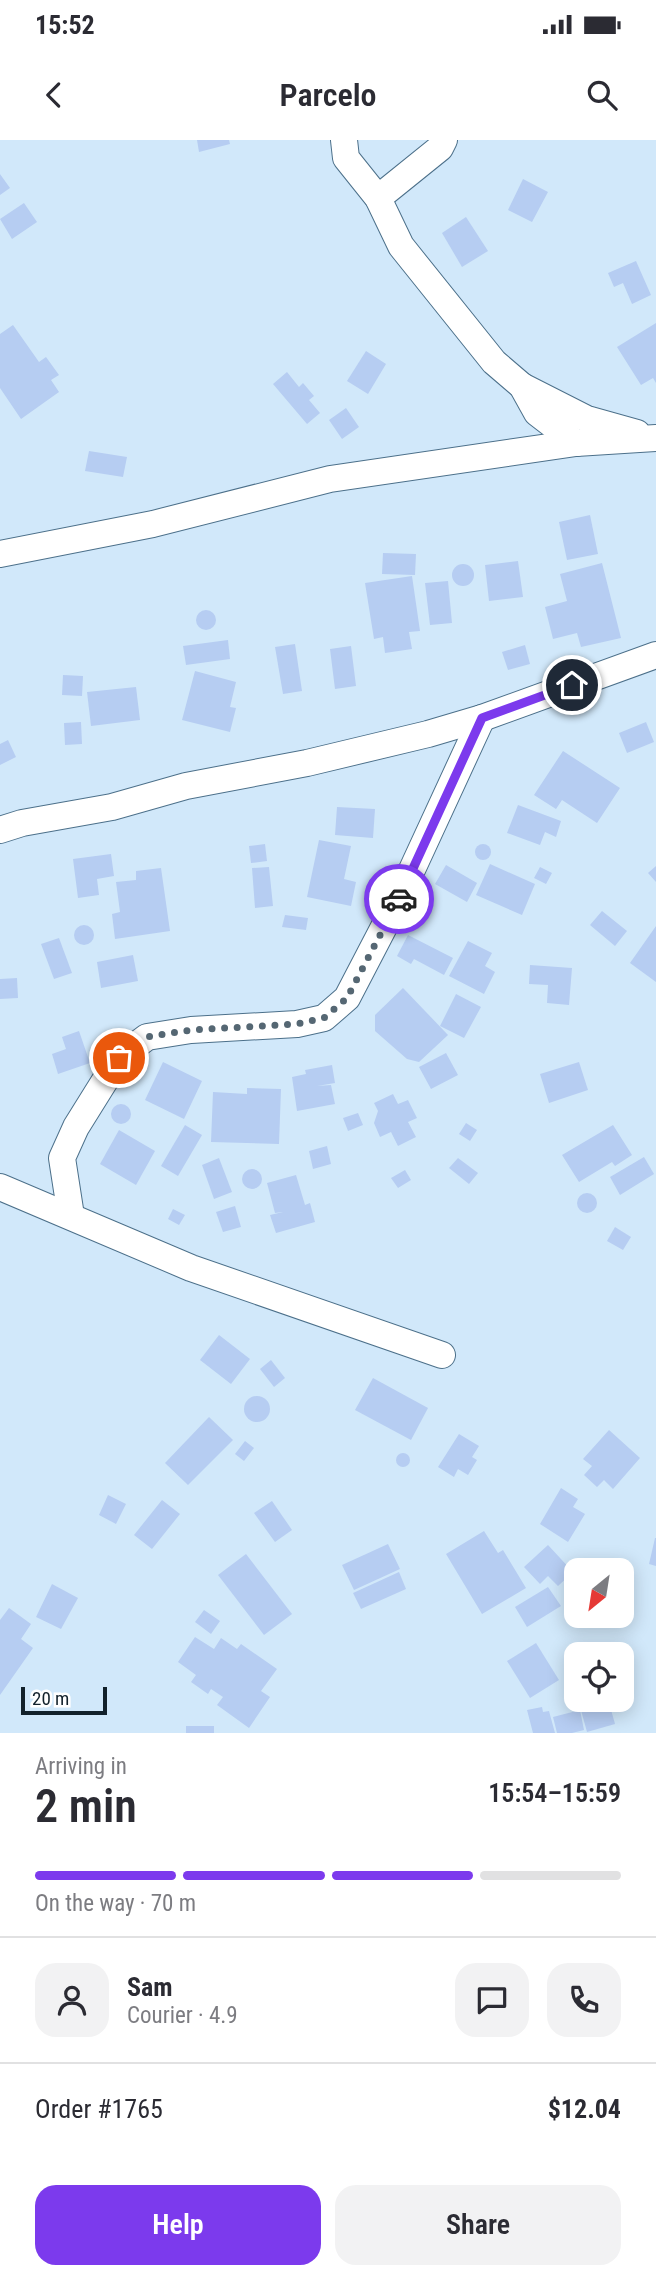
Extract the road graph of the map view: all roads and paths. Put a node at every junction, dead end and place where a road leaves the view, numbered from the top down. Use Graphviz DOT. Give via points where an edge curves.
graph roads {
  1 [pos="344,140"];
  2 [pos="444,140"];
  3 [pos="378,198"];
  4 [pos="522,386"];
  5 [pos="656,438"];
  6 [pos="576,443"];
  7 [pos="0,554"];
  8 [pos="656,655"];
  9 [pos="482,718"];
  10 [pos="0,830"];
  11 [pos="0,1187"];
  12 [pos="71,1216"];
  13 [pos="442,1355"];
  1 -- 3 [label="street" via="346,158"];
  2 -- 3 [label="street"];
  3 -- 4 [label="street" via="401,246 495,362"];
  4 -- 5 [label="street" via="587,419"];
  4 -- 6 [label="street" via="537,413"];
  5 -- 6 [label="street"];
  6 -- 7 [label="street" via="330,479 153,524"];
  8 -- 9 [label="street"];
  9 -- 10 [label="street" via="307,763"];
  9 -- 12 [label="street" via="347,998 324,1018 146,1037 119,1058 62,1158"];
  11 -- 12 [label="street"];
  12 -- 13 [label="street" via="191,1268"];
}
